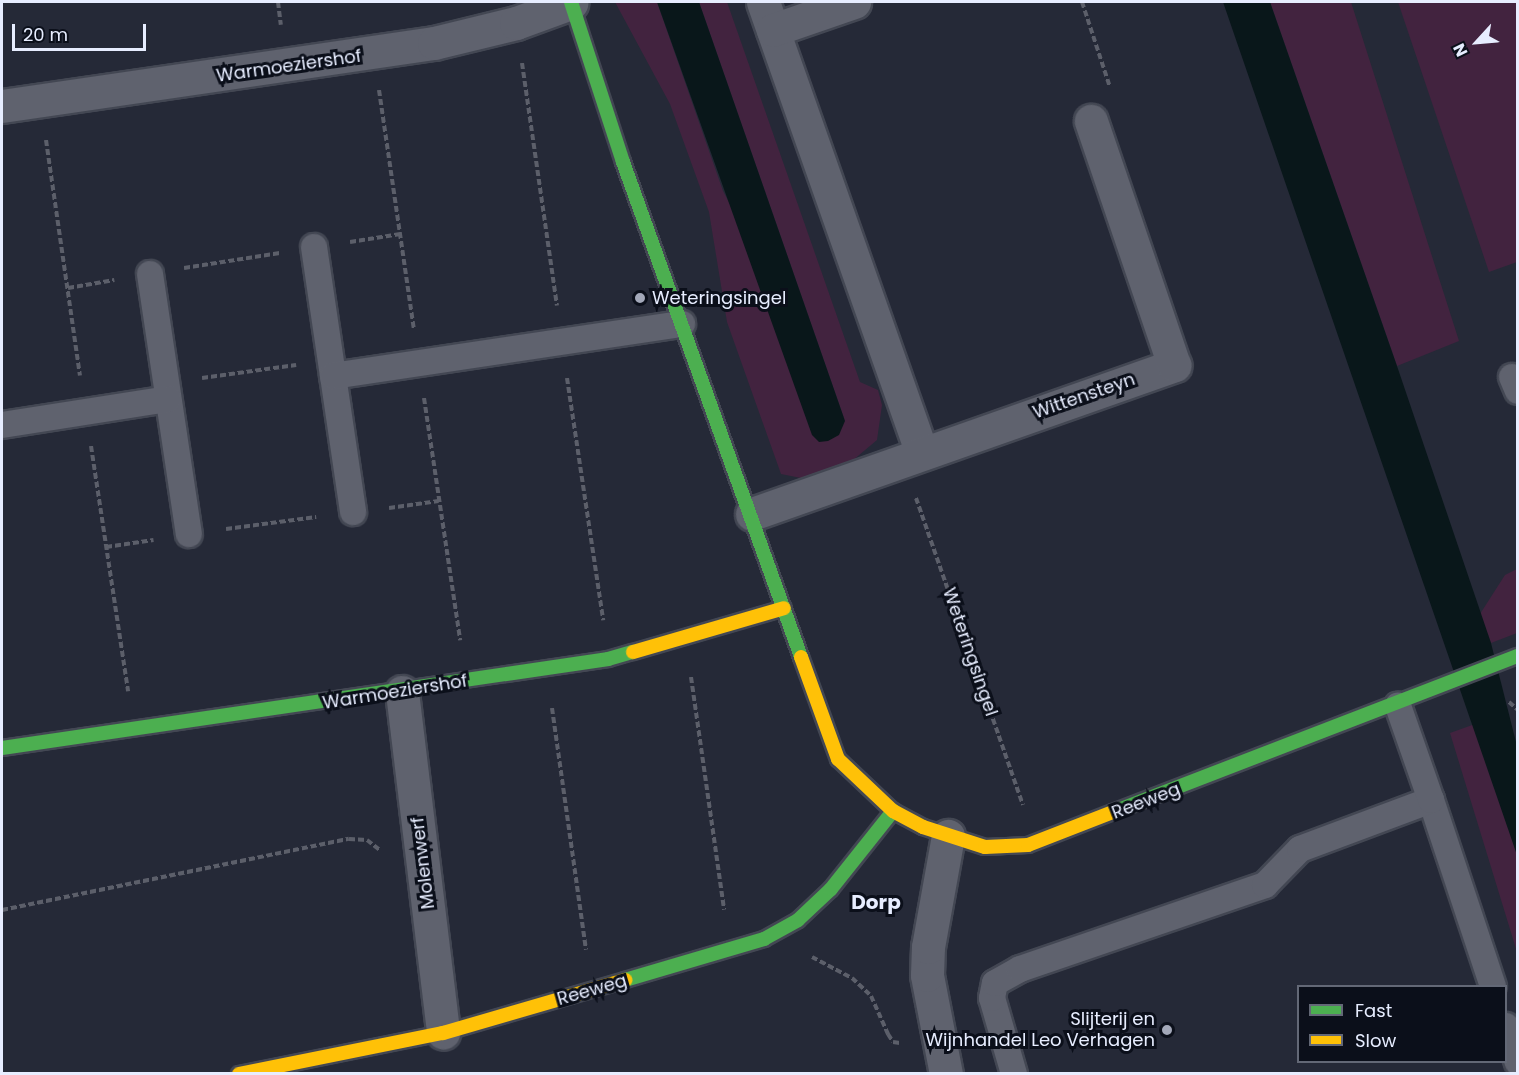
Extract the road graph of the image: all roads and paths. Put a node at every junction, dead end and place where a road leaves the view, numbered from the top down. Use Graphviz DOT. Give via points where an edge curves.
graph roads {
  1 [pos="571,2"];
  2 [pos="854,2"];
  3 [pos="1082,2"];
  4 [pos="768,16"];
  5 [pos="2,106"];
  6 [pos="1091,121"];
  7 [pos="400,234"];
  8 [pos="314,247"];
  9 [pos="150,274"];
  10 [pos="68,288"];
  11 [pos="682,324"];
  12 [pos="332,368"];
  13 [pos="167,391"];
  14 [pos="2,425"];
  15 [pos="912,457"];
  16 [pos="439,501"];
  17 [pos="353,512"];
  18 [pos="752,514"];
  19 [pos="189,534"];
  20 [pos="106,547"];
  21 [pos="784,608"];
  22 [pos="685,638"];
  23 [pos="1518,656"];
  24 [pos="546,669"];
  25 [pos="402,692"];
  26 [pos="1398,706"];
  27 [pos="2,748"];
  28 [pos="1431,800"];
  29 [pos="892,811"];
  30 [pos="948,836"];
  31 [pos="1028,845"];
  32 [pos="425,872"];
  33 [pos="2,909"];
  34 [pos="783,931"];
  35 [pos="730,949"];
  36 [pos="1491,985"];
  37 [pos="591,990"];
  38 [pos="1507,1029"];
  39 [pos="443,1033"];
  40 [pos="938,1040"];
  41 [pos="1518,1062"];
  42 [pos="239,1074"];
  43 [pos="946,1074"];
  44 [pos="1014,1074"];
  1 -- 5 [label="street, Warmoeziershof" via="516,23 424,44"];
  1 -- 11 [label="main road"];
  2 -- 4 [label="street"];
  3 -- 6 [label="path" via="1118,112"];
  4 -- 15 [label="street"];
  6 -- 15 [label="street, Wittensteyn" via="1174,365"];
  7 -- 8 [label="path"];
  8 -- 9 [label="path"];
  8 -- 12 [label="lane"];
  9 -- 10 [label="path"];
  9 -- 13 [label="lane"];
  11 -- 12 [label="lane"];
  11 -- 18 [label="main road"];
  12 -- 13 [label="path"];
  12 -- 17 [label="lane"];
  13 -- 14 [label="lane"];
  13 -- 19 [label="lane"];
  15 -- 18 [label="street, Wittensteyn"];
  15 -- 31 [label="path, Weteringsingel" via="1022,797"];
  16 -- 17 [label="path"];
  17 -- 19 [label="path"];
  18 -- 21 [label="main road"];
  19 -- 20 [label="path"];
  21 -- 22 [label="main road, Warmoeziershof"];
  21 -- 29 [label="main road, Reeweg" via="838,759"];
  22 -- 24 [label="main road, Warmoeziershof" via="608,659"];
  22 -- 35 [label="path"];
  23 -- 26 [label="main road, Reeweg"];
  24 -- 25 [label="main road, Warmoeziershof"];
  24 -- 37 [label="path"];
  25 -- 27 [label="main road, Warmoeziershof"];
  25 -- 32 [label="street, Molenwerf"];
  26 -- 28 [label="lane"];
  26 -- 31 [label="main road, Reeweg"];
  28 -- 36 [label="lane"];
  28 -- 44 [label="lane" via="1300,849 1265,885 1020,969 995,983 992,998"];
  29 -- 30 [label="main road, Reeweg"];
  29 -- 34 [label="main road, Reeweg" via="831,889"];
  30 -- 31 [label="main road, Reeweg" via="985,847"];
  30 -- 40 [label="street" via="928,947 928,983"];
  32 -- 33 [label="path" via="408,870 367,840 349,839"];
  32 -- 39 [label="street, Molenwerf"];
  34 -- 35 [label="main road, Reeweg"];
  34 -- 40 [label="path" via="797,949 852,978 871,996 893,1042"];
  35 -- 37 [label="main road, Reeweg"];
  37 -- 39 [label="main road, Reeweg"];
  38 -- 41 [label="lane"];
  39 -- 42 [label="main road, Reeweg"];
  40 -- 43 [label="street"];
}
